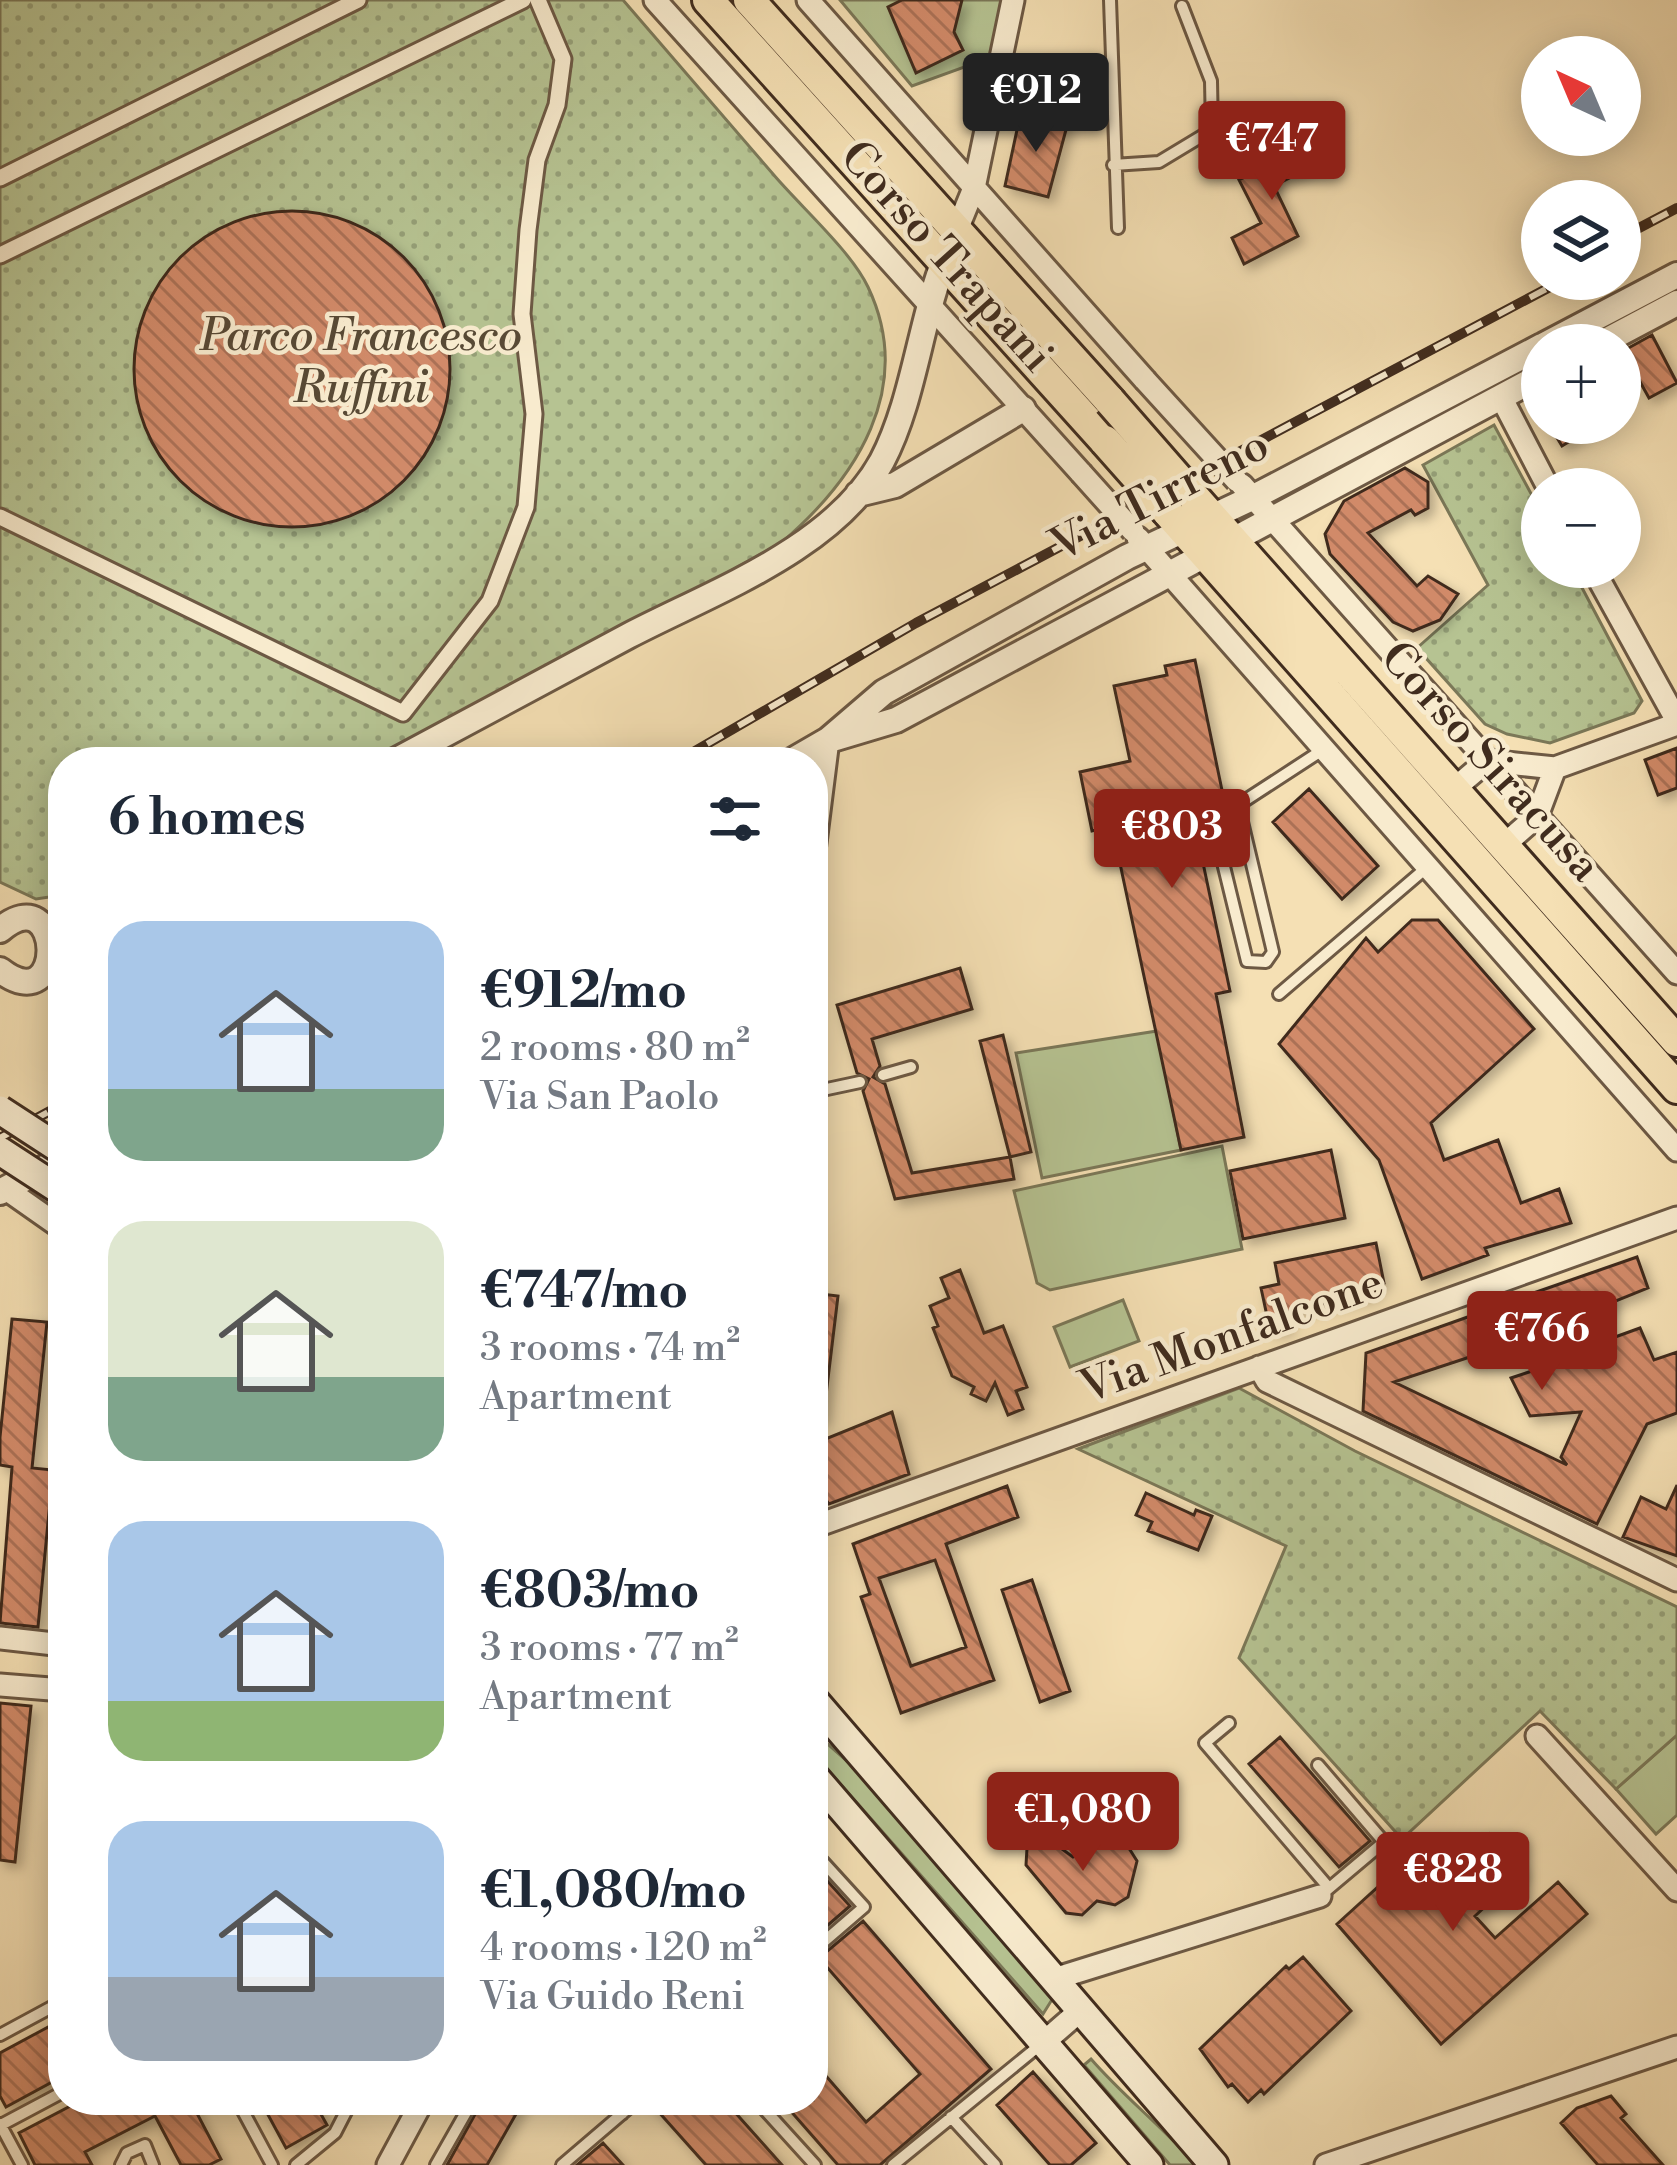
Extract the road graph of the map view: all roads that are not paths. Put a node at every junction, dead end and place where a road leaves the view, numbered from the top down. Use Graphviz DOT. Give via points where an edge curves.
graph roads {
  1 [pos="358,0"];
  2 [pos="523,0"];
  3 [pos="538,0"];
  4 [pos="655,0"];
  5 [pos="709,0"];
  6 [pos="749,0"];
  7 [pos="808,0"];
  8 [pos="1012,0"];
  9 [pos="1110,0"];
  10 [pos="1182,6"];
  11 [pos="1113,165"];
  12 [pos="0,178"];
  13 [pos="974,188"];
  14 [pos="1118,228"];
  15 [pos="956,232"];
  16 [pos="0,255"];
  17 [pos="943,263"];
  18 [pos="1677,275"];
  19 [pos="1677,303"];
  20 [pos="926,304"];
  21 [pos="1583,324"];
  22 [pos="1638,324"];
  23 [pos="1521,356"];
  24 [pos="1521,386"];
  25 [pos="1501,397"];
  26 [pos="1096,408"];
  27 [pos="1023,409"];
  28 [pos="1538,468"];
  29 [pos="1245,489"];
  30 [pos="858,494"];
  31 [pos="1189,514"];
  32 [pos="0,517"];
  33 [pos="1272,520"];
  34 [pos="1140,539"];
  35 [pos="1221,550"];
  36 [pos="1167,575"];
  37 [pos="1603,588"];
  38 [pos="1677,723"];
  39 [pos="828,740"];
  40 [pos="420,747"];
  41 [pos="816,747"];
  42 [pos="827,747"];
  43 [pos="1321,751"];
  44 [pos="1487,761"];
  45 [pos="1556,767"];
  46 [pos="1442,800"];
  47 [pos="1238,805"];
  48 [pos="1537,816"];
  49 [pos="1399,839"];
  50 [pos="1492,856"];
  51 [pos="1425,869"];
  52 [pos="1448,895"];
  53 [pos="48,963"];
  54 [pos="1677,972"];
  55 [pos="3,976"];
  56 [pos="1279,994"];
  57 [pos="1677,1041"];
  58 [pos="911,1066"];
  59 [pos="883,1075"];
  60 [pos="860,1082"];
  61 [pos="1677,1088"];
  62 [pos="828,1089"];
  63 [pos="0,1110"];
  64 [pos="48,1144"];
  65 [pos="1677,1150"];
  66 [pos="0,1151"];
  67 [pos="48,1163"];
  68 [pos="48,1182"];
  69 [pos="3,1191"];
  70 [pos="1677,1218"];
  71 [pos="48,1220"];
  72 [pos="1259,1367"];
  73 [pos="828,1522"];
  74 [pos="1677,1580"];
  75 [pos="0,1637"];
  76 [pos="48,1644"];
  77 [pos="0,1685"];
  78 [pos="48,1689"];
  79 [pos="828,1716"];
  80 [pos="1229,1723"];
  81 [pos="1537,1736"];
  82 [pos="1318,1765"];
  83 [pos="828,1792"];
  84 [pos="828,1867"];
  85 [pos="1677,1890"];
  86 [pos="1324,1892"];
  87 [pos="828,1938"];
  88 [pos="1054,1979"];
  89 [pos="48,2009"];
  90 [pos="1081,2010"];
  91 [pos="0,2035"];
  92 [pos="1043,2043"];
  93 [pos="1677,2048"];
  94 [pos="48,2100"];
  95 [pos="245,2115"];
  96 [pos="344,2115"];
  97 [pos="415,2115"];
  98 [pos="464,2115"];
  99 [pos="621,2115"];
  100 [pos="770,2115"];
  101 [pos="951,2117"];
  102 [pos="0,2125"];
  103 [pos="22,2165"];
  104 [pos="121,2165"];
  105 [pos="153,2165"];
  106 [pos="272,2165"];
  107 [pos="296,2165"];
  108 [pos="388,2165"];
  109 [pos="436,2165"];
  110 [pos="562,2165"];
  111 [pos="815,2165"];
  112 [pos="893,2165"];
  113 [pos="995,2165"];
  114 [pos="1149,2165"];
  115 [pos="1214,2165"];
  116 [pos="1326,2165"];
  1 -- 12 [label="street"];
  2 -- 16 [label="street"];
  3 -- 32 [label="street" via="562,59 528,230 522,314 534,414 526,507 490,601 403,713"];
  4 -- 20 [label="street, Corso Trapani"];
  5 -- 17 [label="main road, Corso Trapani"];
  6 -- 15 [label="main road, Corso Trapani"];
  7 -- 13 [label="street, Corso Trapani"];
  8 -- 13 [label="street"];
  9 -- 11 [label="lane"];
  10 -- 11 [label="lane" via="1211,81 1212,130 1159,162"];
  11 -- 14 [label="lane"];
  13 -- 15 [label="street"];
  13 -- 29 [label="street, Corso Trapani, bridge"];
  15 -- 17 [label="street"];
  15 -- 26 [label="main road, Corso Trapani"];
  17 -- 20 [label="street"];
  17 -- 26 [label="main road, Corso Trapani"];
  18 -- 21 [label="street, Via Tirreno"];
  19 -- 22 [label="street"];
  20 -- 27 [label="street, Corso Trapani"];
  20 -- 30 [label="street" via="892,438"];
  23 -- 29 [label="street, Via Tirreno"];
  24 -- 25 [label="street, Via Tirreno"];
  25 -- 28 [label="street"];
  25 -- 33 [label="street, Via Tirreno"];
  26 -- 31 [label="main road, Corso Trapani, bridge"];
  27 -- 30 [label="street" via="895,485"];
  27 -- 34 [label="street, Corso Trapani, bridge"];
  29 -- 31 [label="street, Via Tirreno"];
  29 -- 33 [label="street, Corso Trapani"];
  30 -- 40 [label="street" via="769,561"];
  31 -- 34 [label="street, Via Tirreno"];
  31 -- 35 [label="main road, Corso Trapani"];
  33 -- 35 [label="street, Via Tirreno"];
  33 -- 44 [label="street, Corso Siracusa"];
  34 -- 36 [label="street, Corso Trapani"];
  34 -- 39 [label="street, Via Tirreno" via="884,692"];
  35 -- 36 [label="street, Via Tirreno"];
  35 -- 46 [label="main road, Corso Siracusa"];
  36 -- 39 [label="street, Via Tirreno" via="896,720"];
  36 -- 43 [label="street"];
  37 -- 38 [label="street"];
  38 -- 45 [label="street"];
  39 -- 41 [label="street, Via Tirreno"];
  39 -- 42 [label="street"];
  43 -- 47 [label="lane"];
  43 -- 49 [label="street"];
  44 -- 45 [label="street"];
  44 -- 46 [label="street"];
  44 -- 48 [label="street, Corso Siracusa"];
  45 -- 48 [label="street"];
  46 -- 49 [label="street, Corso Siracusa"];
  46 -- 50 [label="main road, Corso Siracusa"];
  47 -- 47 [label="lane" via="1216,834 1247,961 1266,962 1274,952"];
  48 -- 50 [label="street"];
  48 -- 54 [label="street, Corso Siracusa"];
  49 -- 51 [label="street"];
  50 -- 52 [label="street, Corso Siracusa"];
  50 -- 57 [label="main road, Corso Siracusa"];
  50 -- 61 [label="main road, Corso Siracusa"];
  51 -- 52 [label="street"];
  51 -- 56 [label="lane"];
  52 -- 65 [label="street"];
  53 -- 55 [label="street" via="31,979"];
  58 -- 59 [label="lane"];
  60 -- 62 [label="lane"];
  63 -- 64 [label="main road, bridge"];
  66 -- 68 [label="main road, bridge"];
  67 -- 69 [label="street"];
  69 -- 71 [label="street"];
  70 -- 72 [label="street, Via Monfalcone"];
  72 -- 73 [label="street, Via Monfalcone"];
  72 -- 74 [label="street" via="1267,1381"];
  75 -- 76 [label="street"];
  77 -- 78 [label="street"];
  79 -- 88 [label="main road"];
  80 -- 86 [label="lane" via="1205,1743"];
  81 -- 85 [label="street"];
  82 -- 86 [label="lane" via="1384,1842"];
  83 -- 92 [label="main road"];
  84 -- 87 [label="lane" via="864,1907"];
  86 -- 88 [label="street"];
  88 -- 90 [label="main road"];
  89 -- 91 [label="lane"];
  90 -- 92 [label="street"];
  90 -- 115 [label="main road"];
  92 -- 101 [label="lane"];
  92 -- 114 [label="main road"];
  93 -- 116 [label="street"];
  94 -- 102 [label="lane"];
  95 -- 106 [label="lane"];
  96 -- 107 [label="lane"];
  97 -- 108 [label="street"];
  98 -- 109 [label="lane"];
  99 -- 110 [label="lane"];
  100 -- 111 [label="lane"];
  101 -- 112 [label="lane"];
  101 -- 113 [label="lane"];
  102 -- 103 [label="lane"];
  104 -- 105 [label="lane" via="127,2152 145,2145"];
}
